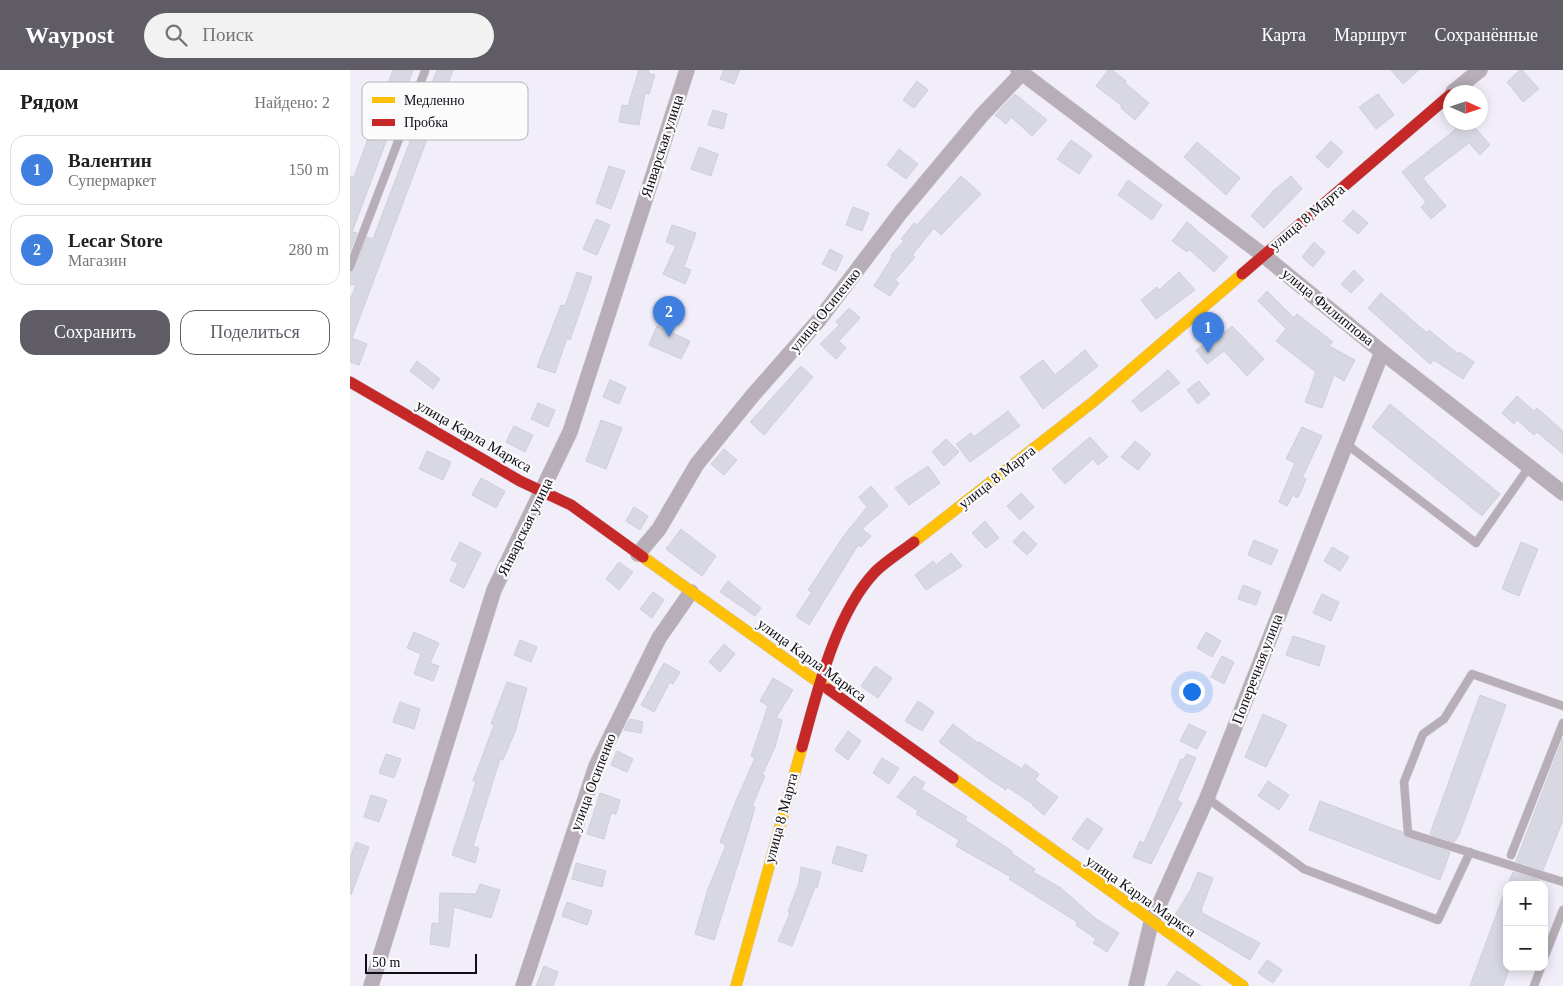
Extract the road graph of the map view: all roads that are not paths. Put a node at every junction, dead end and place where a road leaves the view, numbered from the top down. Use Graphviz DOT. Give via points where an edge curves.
graph roads {
  1 [pos="687,70"];
  2 [pos="1480,70"];
  3 [pos="1020,71"];
  4 [pos="425,72"];
  5 [pos="421,82"];
  6 [pos="1462,85"];
  7 [pos="1443,102"];
  8 [pos="399,140"];
  9 [pos="1263,255"];
  10 [pos="350,267"];
  11 [pos="1382,352"];
  12 [pos="350,382"];
  13 [pos="1345,443"];
  14 [pos="1529,467"];
  15 [pos="542,492"];
  16 [pos="1563,494"];
  17 [pos="638,554"];
  18 [pos="691,592"];
  19 [pos="819,684"];
  20 [pos="1563,706"];
  21 [pos="1563,723"];
  22 [pos="1207,798"];
  23 [pos="1470,852"];
  24 [pos="1511,855"];
  25 [pos="1563,882"];
  26 [pos="1562,914"];
  27 [pos="1151,923"];
  28 [pos="1548,948"];
  29 [pos="1540,971"];
  30 [pos="371,986"];
  31 [pos="523,986"];
  32 [pos="736,986"];
  33 [pos="1136,986"];
  34 [pos="1243,986"];
  35 [pos="1534,986"];
  1 -- 15 [label="street, Январская улица" via="570,432"];
  2 -- 6 [label="street, улица 8 Марта"];
  3 -- 9 [label="street, улица Филиппова"];
  3 -- 17 [label="street, улица Осипенко" via="901,212 819,320 752,395 697,464 659,529"];
  4 -- 5 [label="lane"];
  7 -- 9 [label="street, улица 8 Марта"];
  8 -- 10 [label="lane"];
  9 -- 11 [label="street, улица Филиппова"];
  9 -- 19 [label="street, улица 8 Марта" via="1093,402 875,572 857,595 826,660"];
  11 -- 13 [label="street, Поперечная улица"];
  11 -- 14 [label="street, улица Филиппова"];
  12 -- 15 [label="street, улица Карла Маркса"];
  13 -- 14 [label="lane" via="1476,543"];
  13 -- 22 [label="street, Поперечная улица"];
  14 -- 16 [label="street, улица Филиппова"];
  15 -- 17 [label="street, улица Карла Маркса" via="571,505"];
  15 -- 30 [label="street, Январская улица" via="494,590"];
  17 -- 18 [label="street, улица Карла Маркса"];
  18 -- 19 [label="street, улица Карла Маркса"];
  18 -- 31 [label="street, улица Осипенко" via="659,638 596,766"];
  19 -- 27 [label="street, улица Карла Маркса"];
  19 -- 32 [label="street, улица 8 Марта"];
  20 -- 23 [label="lane" via="1472,674 1444,719 1423,734 1404,782 1408,832"];
  21 -- 24 [label="lane"];
  22 -- 23 [label="lane" via="1304,869 1438,920"];
  22 -- 27 [label="street, Поперечная улица"];
  23 -- 25 [label="lane"];
  26 -- 28 [label="lane"];
  27 -- 33 [label="street, Поперечная улица"];
  27 -- 34 [label="street, улица Карла Маркса"];
  29 -- 35 [label="lane"];
}
